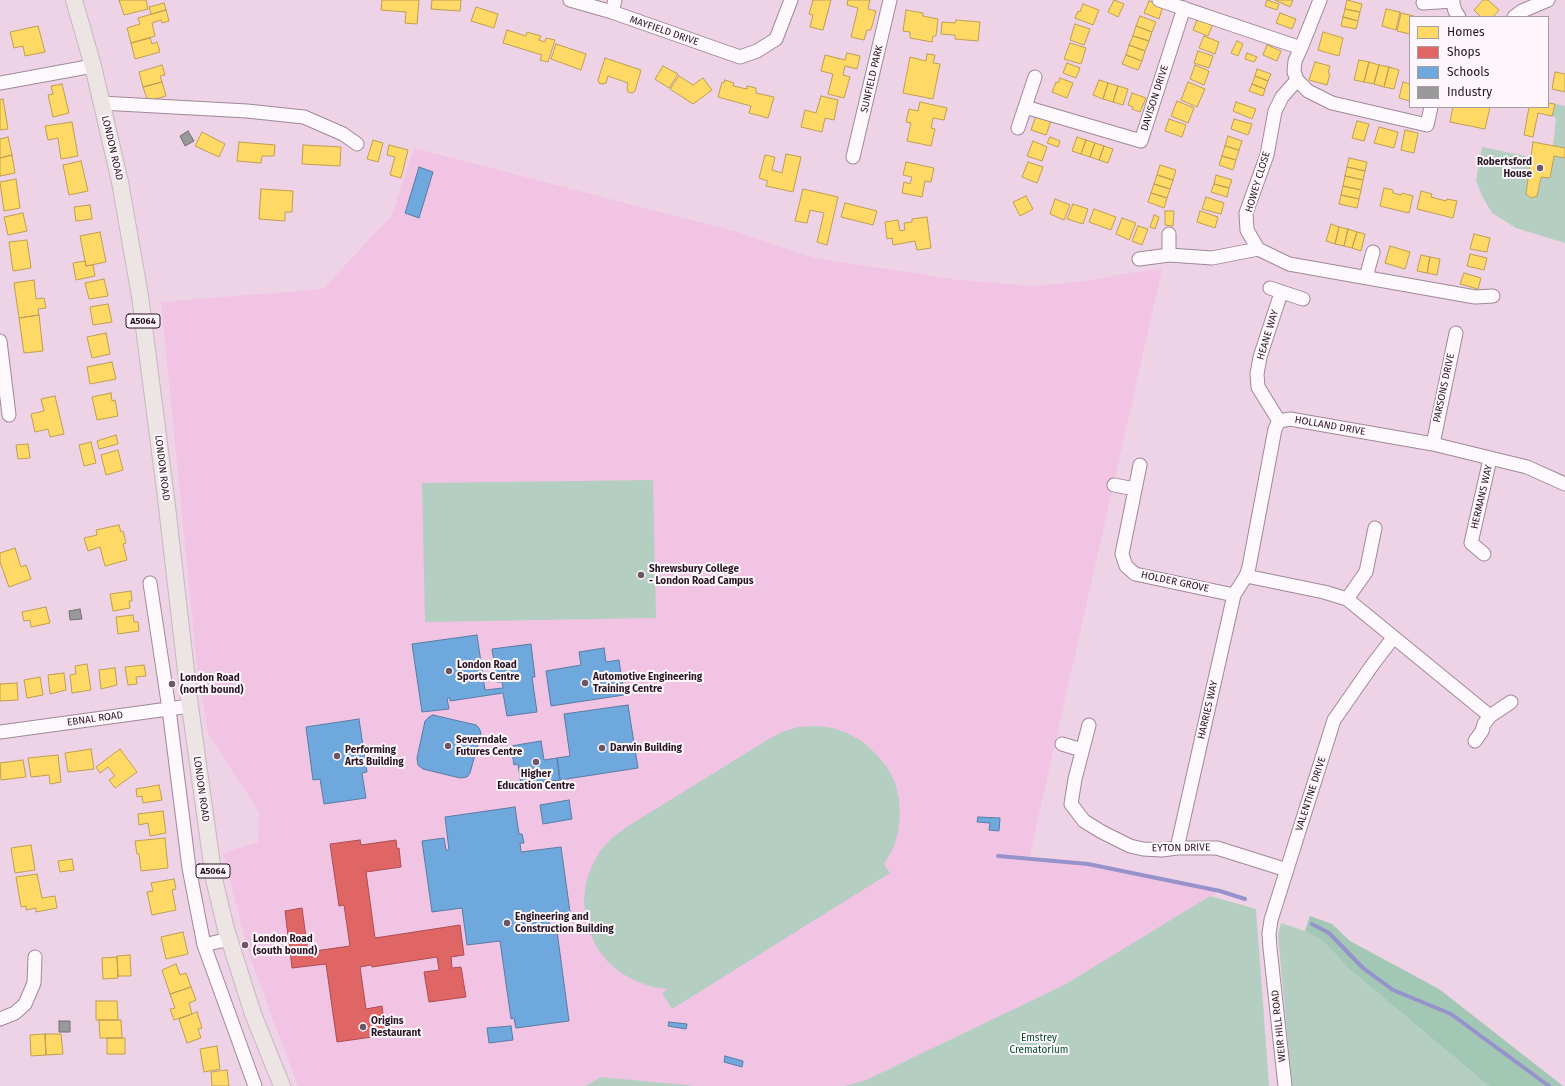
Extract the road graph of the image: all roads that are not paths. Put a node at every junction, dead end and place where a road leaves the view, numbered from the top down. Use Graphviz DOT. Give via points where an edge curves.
graph roads {
  1 [pos="74,0"];
  2 [pos="570,0"];
  3 [pos="791,0"];
  4 [pos="890,0"];
  5 [pos="1158,0"];
  6 [pos="1320,0"];
  7 [pos="1548,0"];
  8 [pos="1452,1"];
  9 [pos="1423,3"];
  10 [pos="613,6"];
  11 [pos="1184,8"];
  12 [pos="1458,16"];
  13 [pos="1515,16"];
  14 [pos="1301,48"];
  15 [pos="92,66"];
  16 [pos="1035,77"];
  17 [pos="1297,80"];
  18 [pos="0,83"];
  19 [pos="101,103"];
  20 [pos="1025,107"];
  21 [pos="1431,108"];
  22 [pos="1018,128"];
  23 [pos="357,144"];
  24 [pos="853,157"];
  25 [pos="1169,234"];
  26 [pos="1258,248"];
  27 [pos="1373,252"];
  28 [pos="1169,255"];
  29 [pos="1139,259"];
  30 [pos="1366,277"];
  31 [pos="1493,296"];
  32 [pos="1303,299"];
  33 [pos="1456,333"];
  34 [pos="0,341"];
  35 [pos="8,416"];
  36 [pos="1279,421"];
  37 [pos="1433,444"];
  38 [pos="1490,459"];
  39 [pos="1140,465"];
  40 [pos="1565,484"];
  41 [pos="1114,485"];
  42 [pos="1135,490"];
  43 [pos="1375,528"];
  44 [pos="1484,554"];
  45 [pos="1246,576"];
  46 [pos="150,583"];
  47 [pos="1234,595"];
  48 [pos="1347,599"];
  49 [pos="1393,638"];
  50 [pos="1512,702"];
  51 [pos="190,706"];
  52 [pos="169,709"];
  53 [pos="1490,716"];
  54 [pos="1089,725"];
  55 [pos="0,732"];
  56 [pos="1475,741"];
  57 [pos="1062,744"];
  58 [pos="1082,750"];
  59 [pos="1177,848"];
  60 [pos="1287,870"];
  61 [pos="229,939"];
  62 [pos="204,945"];
  63 [pos="35,957"];
  64 [pos="1272,966"];
  65 [pos="0,1020"];
  66 [pos="255,1086"];
  67 [pos="282,1086"];
  68 [pos="1285,1086"];
  1 -- 15 [label="main road, LONDON ROAD / A5064"];
  2 -- 10 [label="street, MAYFIELD DRIVE"];
  3 -- 10 [label="street, MAYFIELD DRIVE" via="776,39 757,51 740,57"];
  4 -- 24 [label="street, SUNFIELD PARK"];
  5 -- 11 [label="street"];
  6 -- 14 [label="street"];
  7 -- 13 [label="street"];
  8 -- 9 [label="street"];
  8 -- 12 [label="street"];
  11 -- 14 [label="street"];
  11 -- 20 [label="street, DAVISON DRIVE" via="1141,141"];
  14 -- 17 [label="street" via="1295,61 1294,72"];
  15 -- 18 [label="street"];
  15 -- 19 [label="main road, LONDON ROAD / A5064"];
  16 -- 20 [label="street"];
  17 -- 21 [label="street" via="1308,90 1332,103 1427,125"];
  17 -- 26 [label="street, HOWEY CLOSE" via="1282,97 1275,111 1267,155 1246,213 1247,230"];
  19 -- 23 [label="street" via="247,111 304,117 343,134"];
  19 -- 51 [label="main road, LONDON ROAD / A5064" via="120,182 140,296"];
  20 -- 22 [label="street"];
  25 -- 28 [label="street"];
  26 -- 28 [label="street" via="1212,258"];
  26 -- 30 [label="street" via="1289,264"];
  27 -- 30 [label="street"];
  28 -- 29 [label="street"];
  30 -- 31 [label="street" via="1475,297"];
  32 -- 36 [label="street, HEANE WAY" via="1276,290 1260,357 1258,387"];
  33 -- 37 [label="street, PARSONS DRIVE"];
  34 -- 35 [label="street"];
  36 -- 37 [label="street, HOLLAND DRIVE" via="1290,419"];
  36 -- 45 [label="street, HOLLAND DRIVE" via="1275,429"];
  37 -- 38 [label="street, HOLLAND DRIVE"];
  38 -- 40 [label="street, HOLLAND DRIVE" via="1527,467"];
  38 -- 44 [label="street, HERMANS WAY" via="1471,543"];
  39 -- 42 [label="street, HOLDER GROVE"];
  41 -- 42 [label="street"];
  42 -- 47 [label="street, HOLDER GROVE" via="1122,554 1126,566 1135,574"];
  43 -- 48 [label="street" via="1366,572"];
  45 -- 47 [label="street, HARRIES WAY"];
  45 -- 48 [label="street"];
  46 -- 52 [label="street"];
  47 -- 59 [label="street, HARRIES WAY"];
  48 -- 49 [label="street"];
  49 -- 53 [label="street"];
  49 -- 60 [label="street, VALENTINE DRIVE" via="1334,720"];
  50 -- 53 [label="street"];
  51 -- 52 [label="street, EBNAL ROAD"];
  51 -- 61 [label="main road, LONDON ROAD / A5064" via="214,879"];
  52 -- 55 [label="street, EBNAL ROAD"];
  52 -- 62 [label="street" via="189,868"];
  53 -- 56 [label="street"];
  54 -- 58 [label="street, EYTON DRIVE"];
  57 -- 58 [label="street"];
  58 -- 59 [label="street, EYTON DRIVE" via="1071,804 1084,821 1130,846 1162,850"];
  59 -- 60 [label="street, EYTON DRIVE" via="1217,848"];
  60 -- 64 [label="street, VALENTINE DRIVE" via="1269,934"];
  61 -- 62 [label="street"];
  61 -- 67 [label="main road, LONDON ROAD / A5064" via="253,1014"];
  62 -- 66 [label="street"];
  63 -- 65 [label="street" via="34,983 25,1004 15,1013"];
  64 -- 68 [label="street, WEIR HILL ROAD"];
}
